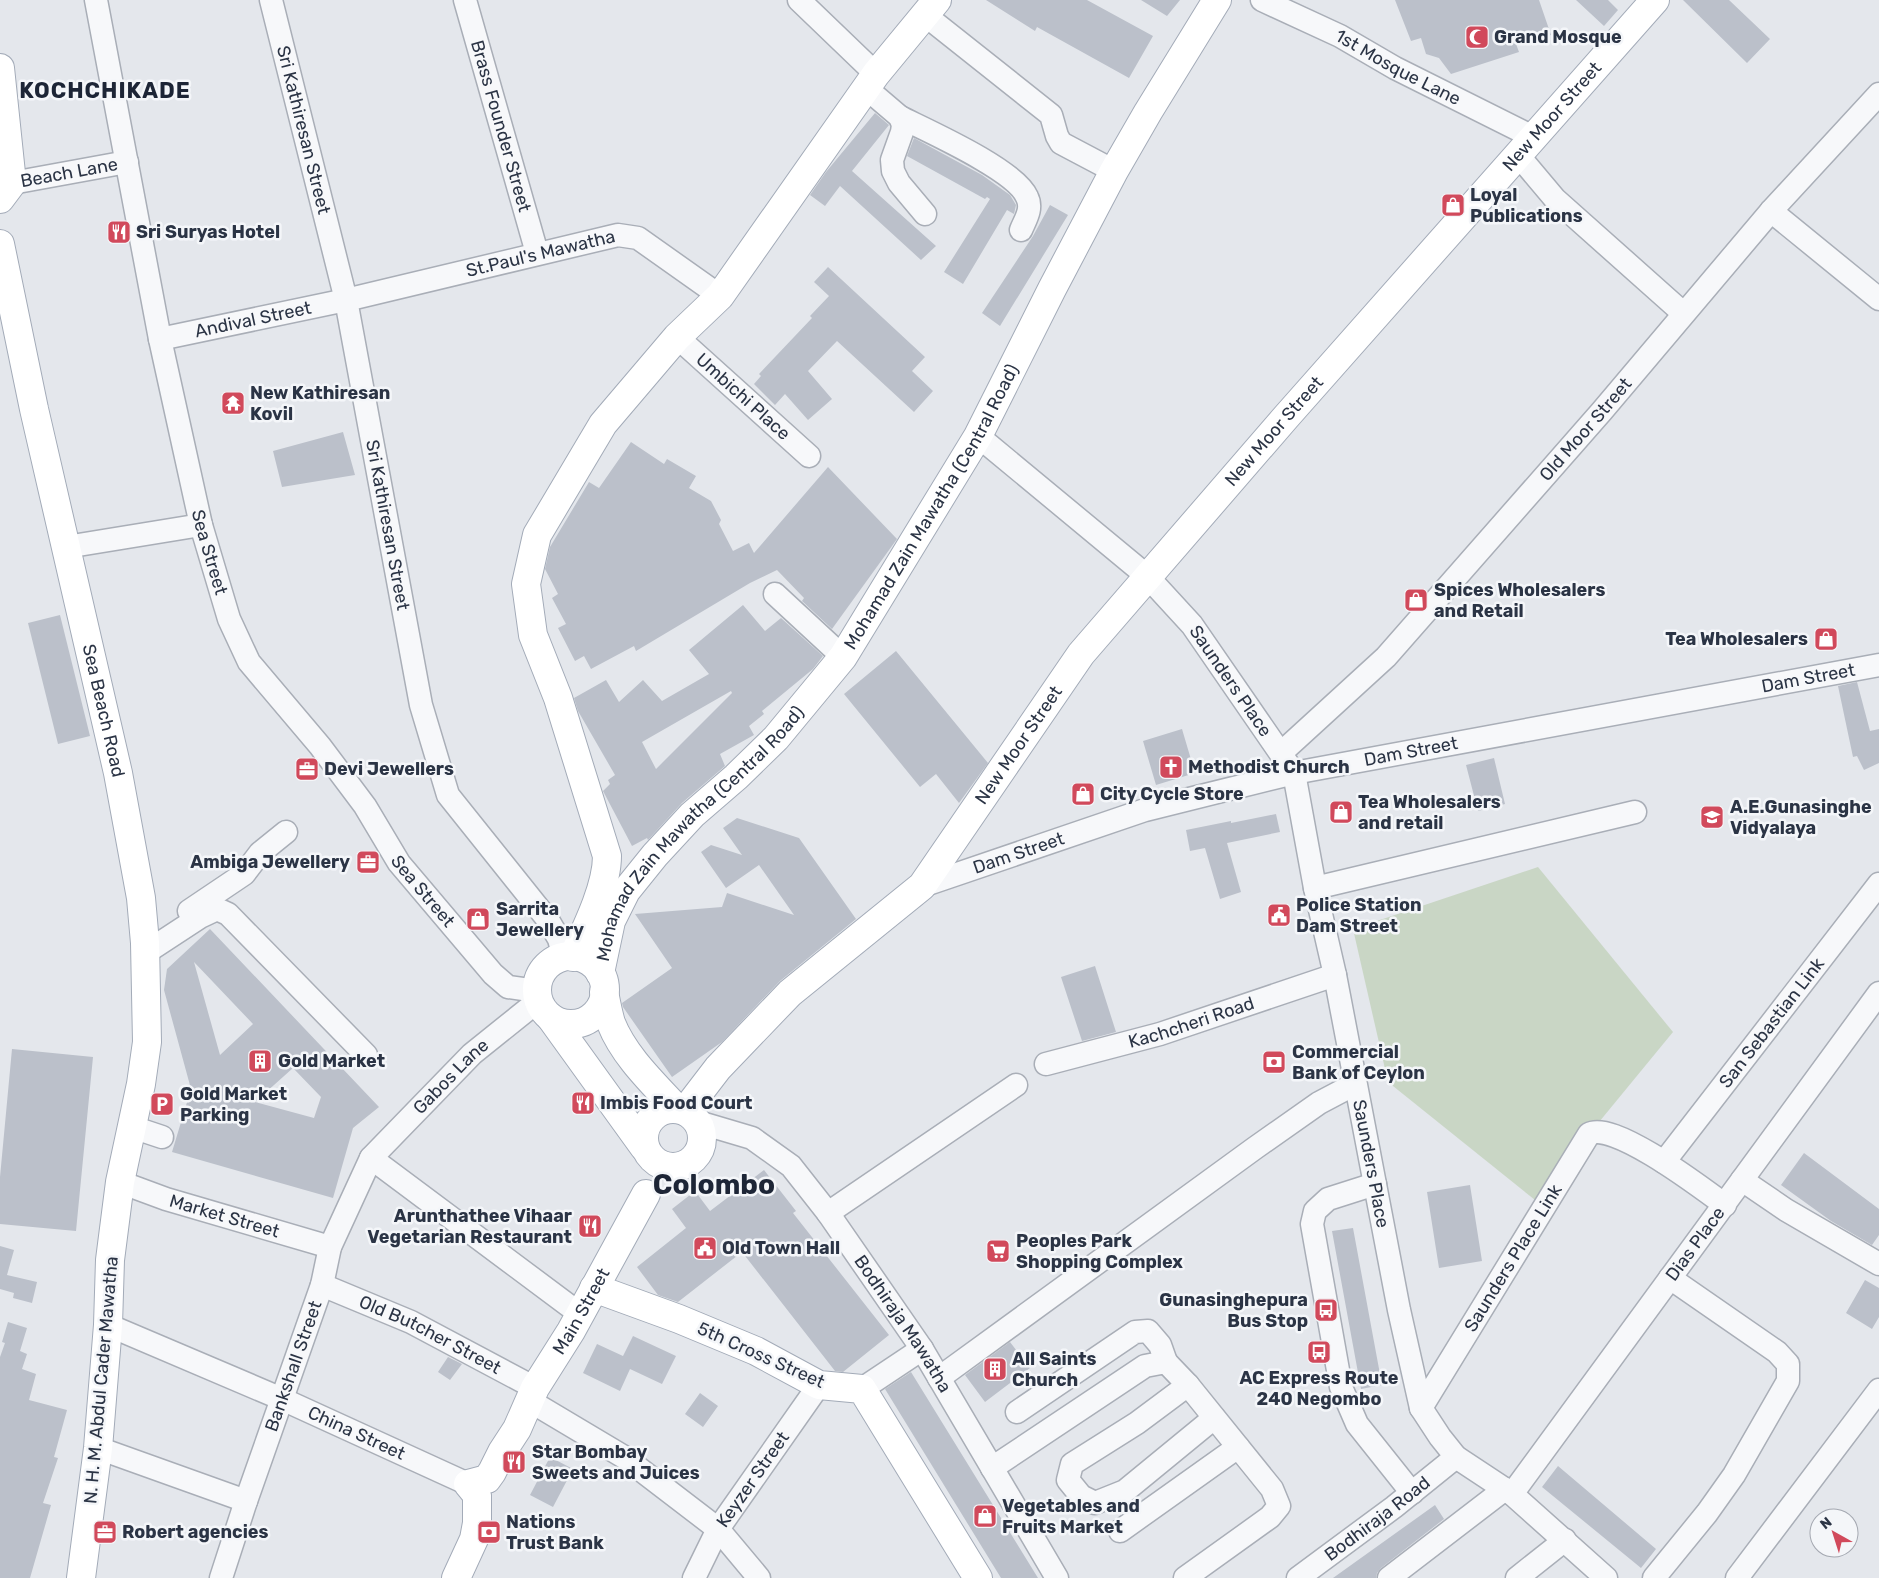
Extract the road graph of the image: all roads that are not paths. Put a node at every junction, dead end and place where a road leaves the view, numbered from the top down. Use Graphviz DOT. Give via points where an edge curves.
graph roads {
  1 [pos="96,0"];
  2 [pos="271,0"];
  3 [pos="465,0"];
  4 [pos="799,0"];
  5 [pos="1217,0"];
  6 [pos="1262,0"];
  7 [pos="1655,0"];
  8 [pos="931,7"];
  9 [pos="0,68"];
  10 [pos="871,81"];
  11 [pos="1879,94"];
  12 [pos="900,117"];
  13 [pos="1526,146"];
  14 [pos="126,162"];
  15 [pos="1114,172"];
  16 [pos="6,191"];
  17 [pos="1771,211"];
  18 [pos="925,214"];
  19 [pos="1021,230"];
  20 [pos="0,244"];
  21 [pos="537,253"];
  22 [pos="720,296"];
  23 [pos="1879,299"];
  24 [pos="346,300"];
  25 [pos="1683,313"];
  26 [pos="677,337"];
  27 [pos="160,339"];
  28 [pos="978,436"];
  29 [pos="809,456"];
  30 [pos="201,525"];
  31 [pos="66,547"];
  32 [pos="1147,576"];
  33 [pos="775,594"];
  34 [pos="843,657"];
  35 [pos="1879,665"];
  36 [pos="1281,753"];
  37 [pos="1294,773"];
  38 [pos="1635,812"];
  39 [pos="599,831"];
  40 [pos="286,832"];
  41 [pos="655,855"];
  42 [pos="1879,884"];
  43 [pos="922,886"];
  44 [pos="1315,888"];
  45 [pos="145,947"];
  46 [pos="568,957"];
  47 [pos="1336,975"];
  48 [pos="602,983"];
  49 [pos="1879,993"];
  50 [pos="542,1004"];
  51 [pos="366,1055"];
  52 [pos="1046,1064"];
  53 [pos="1016,1084"];
  54 [pos="1355,1084"];
  55 [pos="686,1114"];
  56 [pos="132,1127"];
  57 [pos="162,1137"];
  58 [pos="371,1158"];
  59 [pos="656,1159"];
  60 [pos="1664,1162"];
  61 [pos="1742,1180"];
  62 [pos="120,1182"];
  63 [pos="1375,1184"];
  64 [pos="1725,1205"];
  65 [pos="828,1213"];
  66 [pos="330,1247"];
  67 [pos="1879,1264"];
  68 [pos="1670,1278"];
  69 [pos="322,1285"];
  70 [pos="594,1288"];
  71 [pos="580,1314"];
  72 [pos="108,1325"];
  73 [pos="922,1349"];
  74 [pos="1166,1362"];
  75 [pos="939,1378"];
  76 [pos="819,1385"];
  77 [pos="1188,1385"];
  78 [pos="862,1389"];
  79 [pos="1879,1390"];
  80 [pos="532,1394"];
  81 [pos="282,1399"];
  82 [pos="1421,1408"];
  83 [pos="1017,1412"];
  84 [pos="1214,1418"];
  85 [pos="517,1429"];
  86 [pos="1238,1447"];
  87 [pos="98,1448"];
  88 [pos="1456,1457"];
  89 [pos="992,1468"];
  90 [pos="468,1484"];
  91 [pos="1508,1492"];
  92 [pos="1412,1493"];
  93 [pos="246,1501"];
  94 [pos="718,1529"];
  95 [pos="1120,1532"];
  96 [pos="474,1539"];
  97 [pos="1564,1540"];
  98 [pos="1599,1576"];
  99 [pos="81,1578"];
  100 [pos="221,1578"];
  101 [pos="456,1578"];
  102 [pos="694,1578"];
  103 [pos="759,1578"];
  104 [pos="978,1578"];
  105 [pos="1057,1578"];
  106 [pos="1184,1578"];
  107 [pos="1298,1578"];
  108 [pos="1389,1578"];
  109 [pos="1518,1578"];
  110 [pos="1654,1578"];
  111 [pos="1737,1578"];
  1 -- 14 [label="street, Sea Street"];
  2 -- 24 [label="street, Sri Kathiresan Street"];
  3 -- 21 [label="street, Brass Founder Street"];
  4 -- 10 [label="street"];
  5 -- 15 [label="main road, Mohamad Zain Mawatha (Central Road)"];
  6 -- 13 [label="street, 1st Mosque Lane" via="1340,36"];
  7 -- 13 [label="main road, New Moor Street"];
  8 -- 10 [label="main road"];
  8 -- 15 [label="street" via="1051,115 1062,143"];
  9 -- 16 [label="main road"];
  10 -- 12 [label="street"];
  10 -- 22 [label="main road"];
  11 -- 17 [label="street, Old Moor Street"];
  12 -- 18 [label="street" via="903,125 892,160 893,171"];
  12 -- 19 [label="street" via="975,154 1018,185 1028,197 1030,210"];
  13 -- 25 [label="street" via="1555,199"];
  13 -- 32 [label="main road, New Moor Street"];
  14 -- 16 [label="street, Beach Lane"];
  14 -- 27 [label="street, Sea Street"];
  15 -- 28 [label="main road, Mohamad Zain Mawatha (Central Road)"];
  17 -- 23 [label="street"];
  17 -- 25 [label="street, Old Moor Street"];
  20 -- 31 [label="main road, Sea Beach Road"];
  21 -- 22 [label="street, St.Paul's Mawatha" via="630,235"];
  21 -- 24 [label="street, St.Paul's Mawatha"];
  22 -- 26 [label="main road"];
  24 -- 27 [label="street, Andival Street"];
  24 -- 46 [label="street, Sri Kathiresan Street" via="421,705 448,795 548,920"];
  25 -- 36 [label="street, Old Moor Street" via="1602,412 1386,657"];
  26 -- 29 [label="street, Umbichi Place"];
  26 -- 39 [label="main road" via="602,424 537,535 526,584 533,635 558,698"];
  27 -- 30 [label="street, Sea Street"];
  28 -- 32 [label="street, Saunders Place"];
  28 -- 34 [label="main road, Mohamad Zain Mawatha (Central Road)"];
  30 -- 31 [label="street"];
  30 -- 50 [label="street, Sea Street" via="229,619 249,662 320,746 365,806 399,863 493,974 508,987"];
  31 -- 45 [label="main road, Sea Beach Road" via="118,773 141,898"];
  32 -- 36 [label="street, Saunders Place" via="1192,625"];
  32 -- 43 [label="main road, New Moor Street" via="1081,654"];
  33 -- 34 [label="street"];
  34 -- 41 [label="main road, Mohamad Zain Mawatha (Central Road)" via="776,738 692,815"];
  35 -- 37 [label="street, Dam Street"];
  36 -- 37 [label="street, Saunders Place"];
  37 -- 43 [label="street, Dam Street" via="1146,810"];
  37 -- 44 [label="street, Saunders Place"];
  38 -- 44 [label="street"];
  39 -- 41 [label="main road" via="613,848 628,857 640,859"];
  39 -- 46 [label="main road" via="607,856 607,869 587,927"];
  40 -- 45 [label="street" via="260,852 244,874"];
  41 -- 48 [label="main road, Mohamad Zain Mawatha (Central Road)" via="626,891 611,921"];
  42 -- 60 [label="street, San Sebastian Link"];
  43 -- 55 [label="main road, Dam Street" via="790,993 718,1068"];
  44 -- 47 [label="street, Saunders Place"];
  45 -- 51 [label="street" via="217,909 228,914"];
  45 -- 56 [label="main road, Sea Beach Road" via="147,1042"];
  46 -- 48 [label="main road" via="586,960"];
  46 -- 50 [label="main road" via="549,965 542,972"];
  47 -- 52 [label="street, Kachcheri Road" via="1160,1034"];
  47 -- 54 [label="street, Saunders Place"];
  48 -- 50 [label="main road" via="602,1002 590,1018 580,1023 560,1023"];
  48 -- 55 [label="main road" via="612,1023 624,1046 640,1068"];
  49 -- 61 [label="street, Dias Place"];
  50 -- 58 [label="street, Gabos Lane" via="472,1054"];
  50 -- 59 [label="main road"];
  53 -- 65 [label="street"];
  54 -- 63 [label="street, Saunders Place"];
  54 -- 75 [label="street" via="1318,1103"];
  55 -- 59 [label="main road" via="663,1110 648,1122 644,1130"];
  55 -- 59 [label="main road" via="702,1131 700,1149 695,1157 680,1167"];
  55 -- 65 [label="street, Bodhiraja Mawatha" via="752,1138 791,1166"];
  56 -- 57 [label="street"];
  56 -- 62 [label="main road, Sea Beach Road"];
  58 -- 66 [label="street, Bankshall Street"];
  58 -- 71 [label="street"];
  59 -- 70 [label="main road, Main Street" via="646,1194"];
  60 -- 64 [label="street, Saunders Place Link"];
  60 -- 82 [label="street, Saunders Place Link" via="1618,1137 1599,1131 1589,1134"];
  61 -- 64 [label="street, Dias Place"];
  61 -- 67 [label="street" via="1786,1210"];
  62 -- 66 [label="street, Market Street" via="166,1199"];
  62 -- 72 [label="main road, N. H. M. Abdul Cader Mawatha" via="110,1260"];
  63 -- 82 [label="street, Saunders Place"];
  63 -- 92 [label="street" via="1328,1199 1315,1211 1312,1224 1341,1387 1357,1424"];
  64 -- 68 [label="street, Dias Place"];
  65 -- 73 [label="street, Bodhiraja Mawatha"];
  66 -- 69 [label="street, Bankshall Street"];
  68 -- 91 [label="street, Dias Place"];
  68 -- 110 [label="street" via="1777,1352 1788,1364 1788,1381 1734,1475 1707,1514"];
  69 -- 80 [label="street, Old Butcher Street" via="411,1322"];
  69 -- 81 [label="street, Bankshall Street"];
  70 -- 71 [label="main road, Main Street"];
  70 -- 76 [label="main road, 5th Cross Street" via="756,1351"];
  71 -- 80 [label="main road, Main Street"];
  72 -- 81 [label="street, China Street"];
  72 -- 87 [label="main road, N. H. M. Abdul Cader Mawatha"];
  73 -- 75 [label="street, Bodhiraja Mawatha"];
  73 -- 78 [label="street"];
  74 -- 77 [label="street"];
  74 -- 83 [label="street" via="1160,1345 1148,1332 1135,1332"];
  74 -- 89 [label="street" via="1145,1366"];
  75 -- 89 [label="street, Bodhiraja Mawatha"];
  76 -- 78 [label="main road, 5th Cross Street"];
  76 -- 94 [label="street, Keyzer Street"];
  77 -- 84 [label="street"];
  77 -- 84 [label="street" via="1137,1423 1072,1464 1068,1480 1081,1496 1095,1503 1126,1491"];
  78 -- 104 [label="main road"];
  79 -- 111 [label="street"];
  80 -- 85 [label="main road, Main Street"];
  80 -- 94 [label="street, Old Butcher Street" via="624,1457"];
  81 -- 90 [label="street, China Street"];
  81 -- 93 [label="street, Bankshall Street"];
  82 -- 88 [label="street, Saunders Place"];
  84 -- 86 [label="street"];
  85 -- 90 [label="main road, Main Street" via="487,1479"];
  85 -- 96 [label="main road, Main Street" via="516,1451 489,1515"];
  86 -- 95 [label="street"];
  86 -- 106 [label="street" via="1272,1489 1278,1506 1270,1517"];
  87 -- 93 [label="street"];
  87 -- 99 [label="main road, N. H. M. Abdul Cader Mawatha"];
  88 -- 91 [label="street, Saunders Place"];
  88 -- 92 [label="street, Bodhiraja Road"];
  89 -- 105 [label="street, Bodhiraja Mawatha"];
  90 -- 96 [label="main road, Main Street" via="477,1495 478,1504"];
  91 -- 97 [label="street, Saunders Place"];
  91 -- 108 [label="street, Dias Place"];
  92 -- 107 [label="street, Bodhiraja Road"];
  93 -- 100 [label="street, Bankshall Street"];
  94 -- 102 [label="street, Keyzer Street"];
  94 -- 103 [label="street, Old Butcher Street"];
  96 -- 101 [label="main road, Main Street"];
  97 -- 98 [label="street, Saunders Place"];
  97 -- 109 [label="street"];
}
